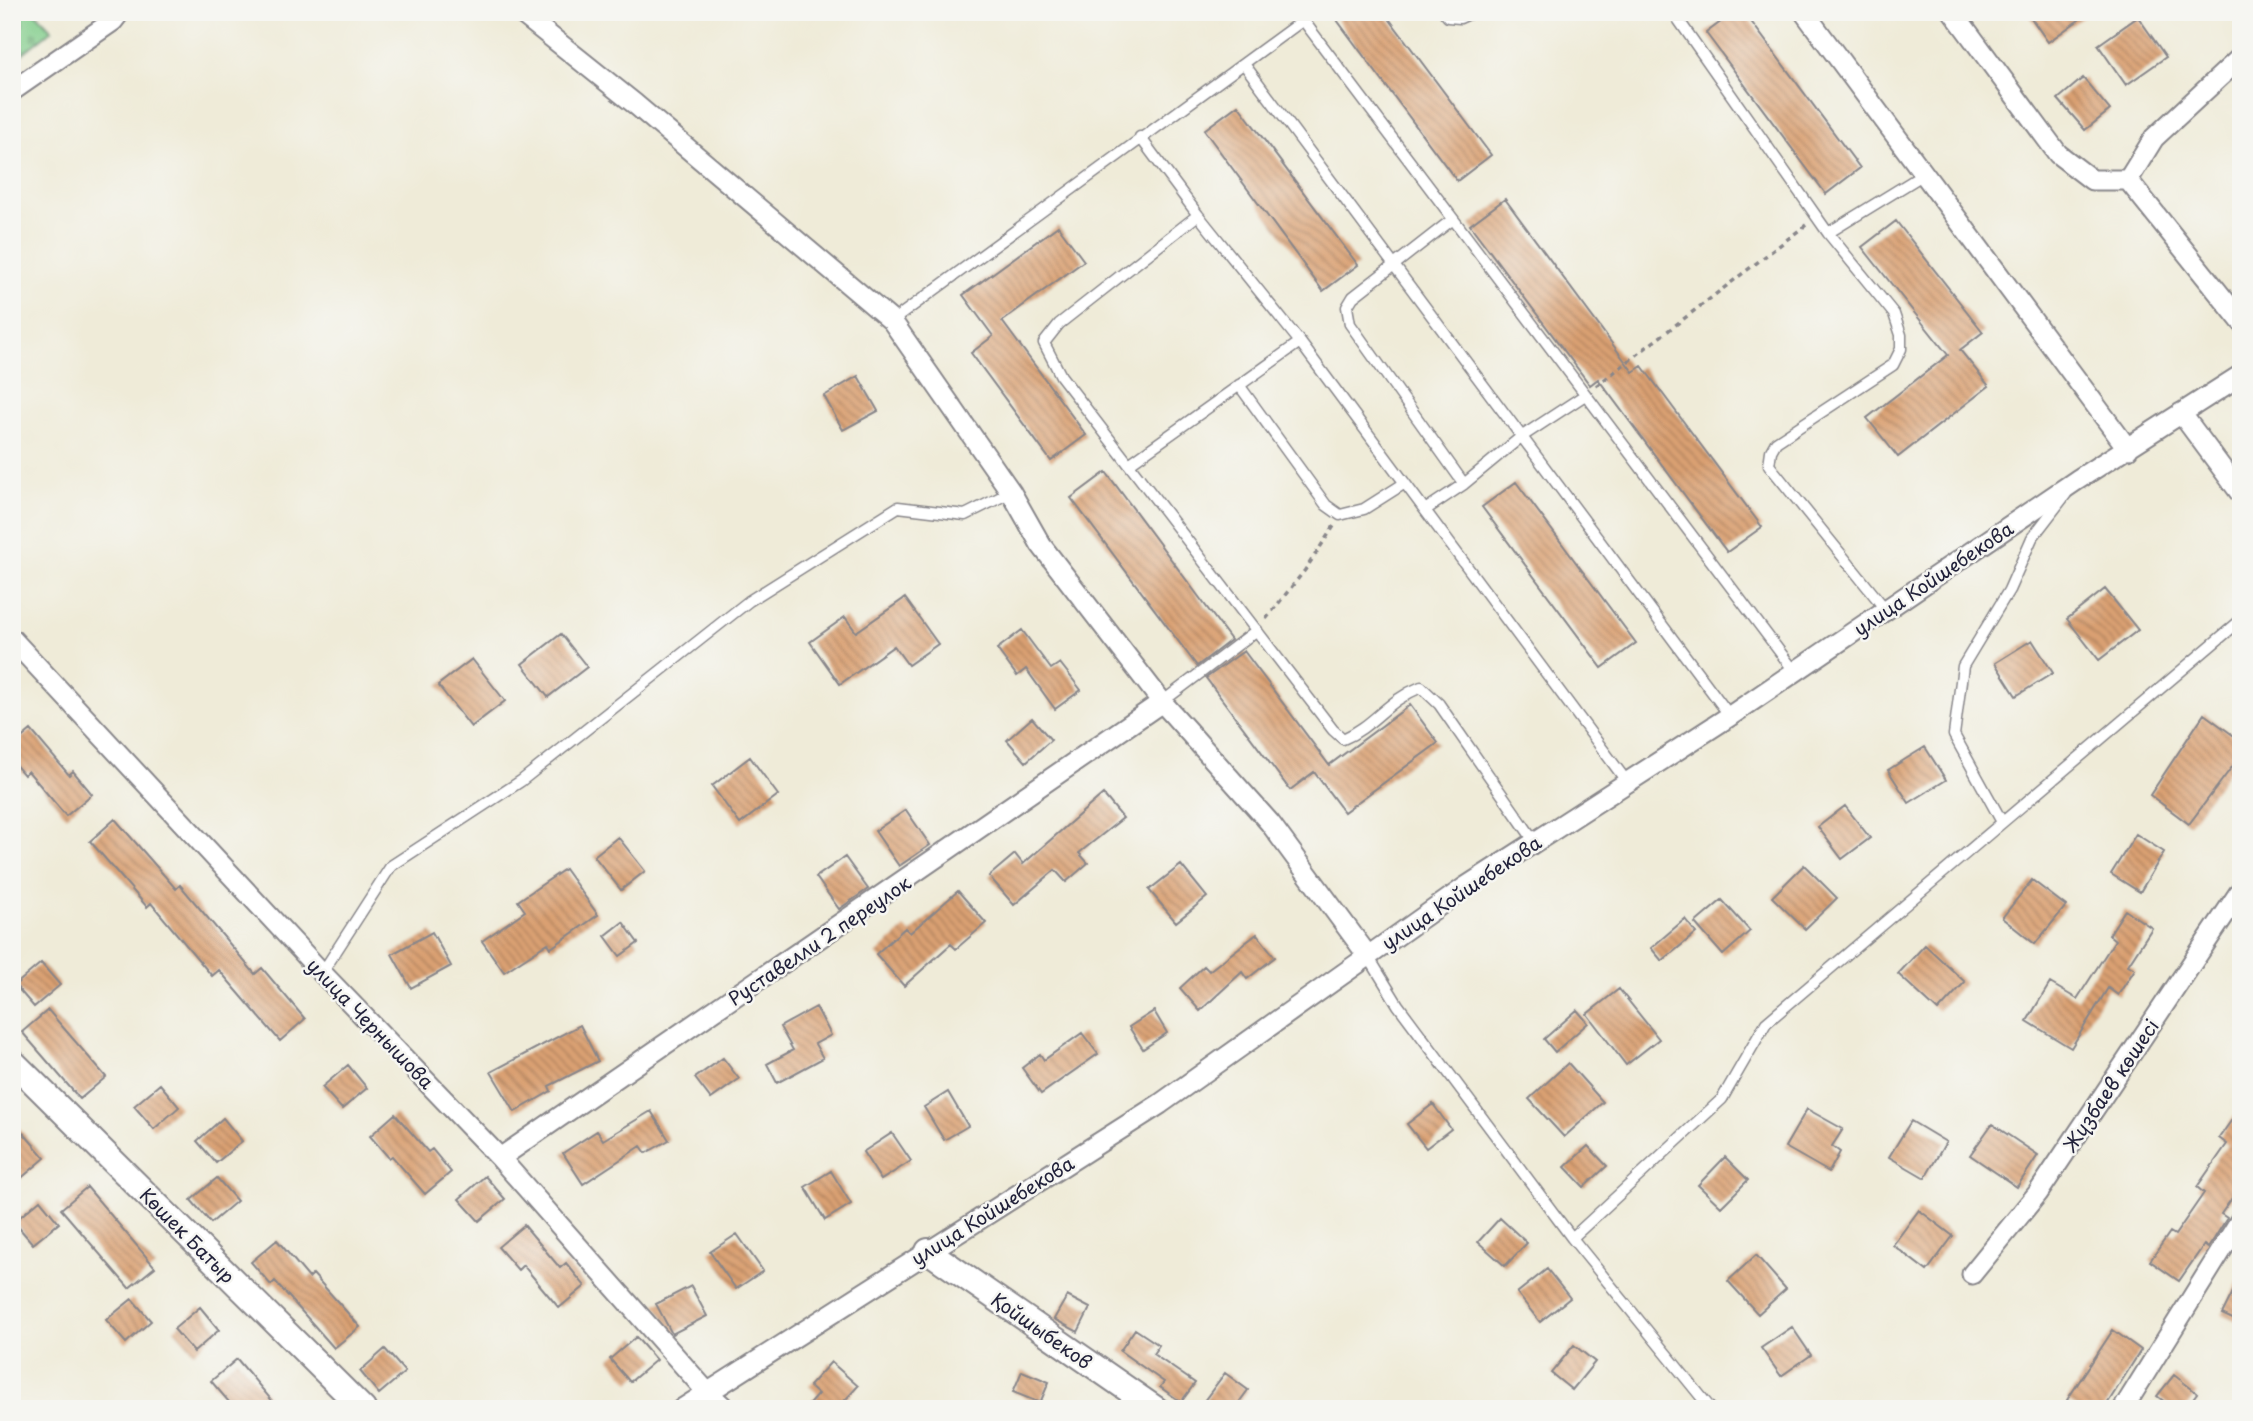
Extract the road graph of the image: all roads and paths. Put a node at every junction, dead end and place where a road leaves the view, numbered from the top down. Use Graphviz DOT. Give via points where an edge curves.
graph roads {
  1 [pos="120,12"];
  2 [pos="520,12"];
  3 [pos="1314,12"];
  4 [pos="1444,12"];
  5 [pos="1473,12"];
  6 [pos="1673,12"];
  7 [pos="1804,12"];
  8 [pos="1953,12"];
  9 [pos="1300,16"];
  10 [pos="2241,57"];
  11 [pos="1244,64"];
  12 [pos="12,91"];
  13 [pos="1140,137"];
  14 [pos="1924,174"];
  15 [pos="2128,180"];
  16 [pos="1198,215"];
  17 [pos="1816,217"];
  18 [pos="1453,219"];
  19 [pos="1828,233"];
  20 [pos="1395,267"];
  21 [pos="892,321"];
  22 [pos="2241,321"];
  23 [pos="1300,342"];
  24 [pos="2241,375"];
  25 [pos="1239,385"];
  26 [pos="1585,395"];
  27 [pos="2181,413"];
  28 [pos="1521,436"];
  29 [pos="2128,449"];
  30 [pos="1129,464"];
  31 [pos="2077,480"];
  32 [pos="1405,482"];
  33 [pos="1464,484"];
  34 [pos="1011,492"];
  35 [pos="2241,495"];
  36 [pos="1425,510"];
  37 [pos="1340,515"];
  38 [pos="1886,610"];
  39 [pos="2241,620"];
  40 [pos="1257,630"];
  41 [pos="12,639"];
  42 [pos="1795,672"];
  43 [pos="1162,702"];
  44 [pos="1730,716"];
  45 [pos="1628,782"];
  46 [pos="2003,822"];
  47 [pos="1535,842"];
  48 [pos="2241,890"];
  49 [pos="1368,956"];
  50 [pos="322,973"];
  51 [pos="12,1061"];
  52 [pos="500,1158"];
  53 [pos="2241,1219"];
  54 [pos="1573,1238"];
  55 [pos="928,1251"];
  56 [pos="1972,1273"];
  57 [pos="706,1391"];
  58 [pos="363,1409"];
  59 [pos="682,1409"];
  60 [pos="726,1409"];
  61 [pos="1156,1409"];
  62 [pos="1711,1409"];
  63 [pos="2123,1409"];
  1 -- 12 [label="street"];
  2 -- 21 [label="street"];
  3 -- 9 [label="lane"];
  4 -- 5 [label="lane" via="1460,18"];
  6 -- 17 [label="lane"];
  7 -- 14 [label="street"];
  8 -- 15 [label="street" via="2058,154 2092,180"];
  9 -- 11 [label="lane"];
  9 -- 18 [label="lane"];
  10 -- 15 [label="street" via="2154,138"];
  11 -- 13 [label="lane"];
  11 -- 20 [label="lane"];
  13 -- 16 [label="lane"];
  13 -- 21 [label="lane"];
  14 -- 19 [label="lane"];
  14 -- 29 [label="street"];
  15 -- 22 [label="street"];
  16 -- 23 [label="lane"];
  16 -- 30 [label="lane" via="1059,324 1044,343 1061,376"];
  17 -- 19 [label="lane"];
  17 -- 26 [label="path"];
  18 -- 20 [label="lane"];
  18 -- 26 [label="lane"];
  19 -- 38 [label="lane" via="1894,314 1901,349 1893,365 1776,442 1769,465"];
  20 -- 28 [label="lane"];
  20 -- 33 [label="lane" via="1353,298 1347,307 1350,324"];
  21 -- 34 [label="street"];
  23 -- 25 [label="lane"];
  23 -- 32 [label="lane"];
  24 -- 27 [label="street, улица Койшебекова"];
  25 -- 30 [label="lane"];
  25 -- 37 [label="lane" via="1326,505"];
  26 -- 28 [label="lane"];
  26 -- 42 [label="lane"];
  27 -- 29 [label="street, улица Койшебекова"];
  27 -- 35 [label="street"];
  28 -- 33 [label="lane"];
  28 -- 44 [label="lane"];
  29 -- 31 [label="street, улица Койшебекова"];
  30 -- 40 [label="lane"];
  31 -- 38 [label="street, улица Койшебекова"];
  31 -- 46 [label="lane" via="2032,538 2009,590 1963,666 1954,735"];
  32 -- 36 [label="lane"];
  32 -- 37 [label="lane" via="1364,509"];
  33 -- 36 [label="lane"];
  34 -- 43 [label="street" via="1041,545"];
  34 -- 50 [label="lane" via="965,515 898,507 749,601 521,781 391,866"];
  36 -- 45 [label="lane"];
  37 -- 40 [label="path" via="1305,570"];
  38 -- 42 [label="street, улица Койшебекова"];
  39 -- 46 [label="lane"];
  40 -- 43 [label="lane"];
  40 -- 47 [label="lane" via="1343,739 1358,733 1398,696 1421,687 1439,704"];
  41 -- 50 [label="street, улица Чернышова"];
  42 -- 44 [label="street, улица Койшебекова"];
  43 -- 49 [label="street" via="1270,823"];
  43 -- 52 [label="street, Руставелли 2 переулок"];
  44 -- 45 [label="street, улица Койшебекова"];
  45 -- 47 [label="street, улица Койшебекова"];
  46 -- 54 [label="lane" via="1766,1023 1722,1099"];
  47 -- 49 [label="street, улица Койшебекова"];
  48 -- 56 [label="street, Жүзбаев көшесі" via="2038,1193"];
  49 -- 54 [label="lane" via="1398,1005"];
  49 -- 55 [label="street, улица Койшебекова" via="1160,1104"];
  50 -- 52 [label="street, улица Чернышова"];
  51 -- 58 [label="street, Көшек Батыр"];
  52 -- 57 [label="street, улица Чернышова"];
  53 -- 63 [label="street"];
  54 -- 62 [label="lane"];
  55 -- 57 [label="street, улица Койшебекова"];
  55 -- 61 [label="street, Қойшыбеков"];
  57 -- 59 [label="street, улица Койшебекова"];
  57 -- 60 [label="street, улица Чернышова"];
}
